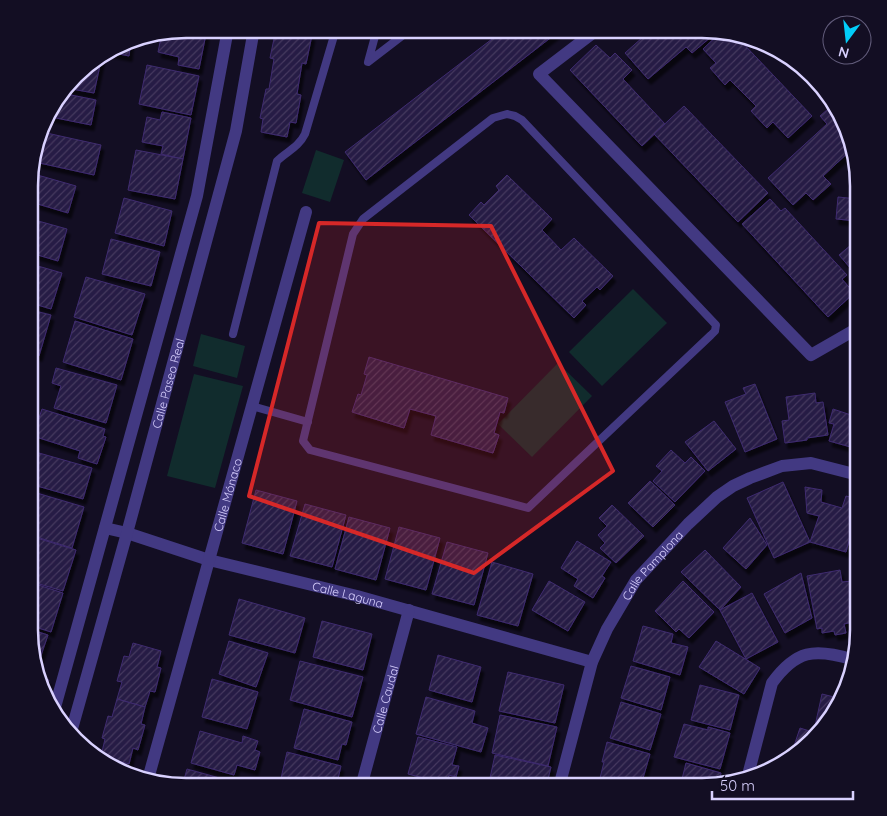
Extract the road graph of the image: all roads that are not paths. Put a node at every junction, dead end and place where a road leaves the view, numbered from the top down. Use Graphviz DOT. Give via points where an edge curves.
graph roads {
  1 [pos="226,38"];
  2 [pos="252,38"];
  3 [pos="333,38"];
  4 [pos="375,38"];
  5 [pos="399,38"];
  6 [pos="586,38"];
  7 [pos="306,212"];
  8 [pos="849,333"];
  9 [pos="233,334"];
  10 [pos="252,406"];
  11 [pos="308,422"];
  12 [pos="849,472"];
  13 [pos="105,528"];
  14 [pos="127,533"];
  15 [pos="209,560"];
  16 [pos="409,610"];
  17 [pos="847,658"];
  18 [pos="592,662"];
  19 [pos="56,703"];
  20 [pos="73,726"];
  21 [pos="749,770"];
  22 [pos="149,774"];
  23 [pos="363,778"];
  24 [pos="560,778"];
  1 -- 13 [label="street, Calle Paseo Real" via="197,196"];
  2 -- 14 [label="street, Calle Paseo Real" via="236,131"];
  3 -- 9 [label="lane" via="305,134 294,149 276,161"];
  4 -- 5 [label="lane" via="368,62"];
  6 -- 8 [label="street" via="538,74 811,355"];
  7 -- 10 [label="street, Calle Mónaco"];
  10 -- 11 [label="lane"];
  10 -- 15 [label="street, Calle Mónaco"];
  11 -- 11 [label="lane" via="303,441 310,450 528,508 705,341 715,331 716,325 522,120 500,115 358,226 353,234"];
  12 -- 18 [label="street, Calle Pamplona" via="822,464 782,466 732,486 717,497 636,580"];
  13 -- 14 [label="street, Calle Laguna"];
  13 -- 19 [label="street, Calle Paseo Real"];
  14 -- 15 [label="street, Calle Laguna"];
  14 -- 20 [label="street, Calle Paseo Real"];
  15 -- 16 [label="street, Calle Laguna"];
  15 -- 22 [label="street, Calle Mónaco"];
  16 -- 18 [label="street, Calle Laguna"];
  16 -- 23 [label="street, Calle Caudal"];
  17 -- 21 [label="street" via="809,653 782,670 772,683"];
  18 -- 24 [label="street, Calle Pamplona"];
}
